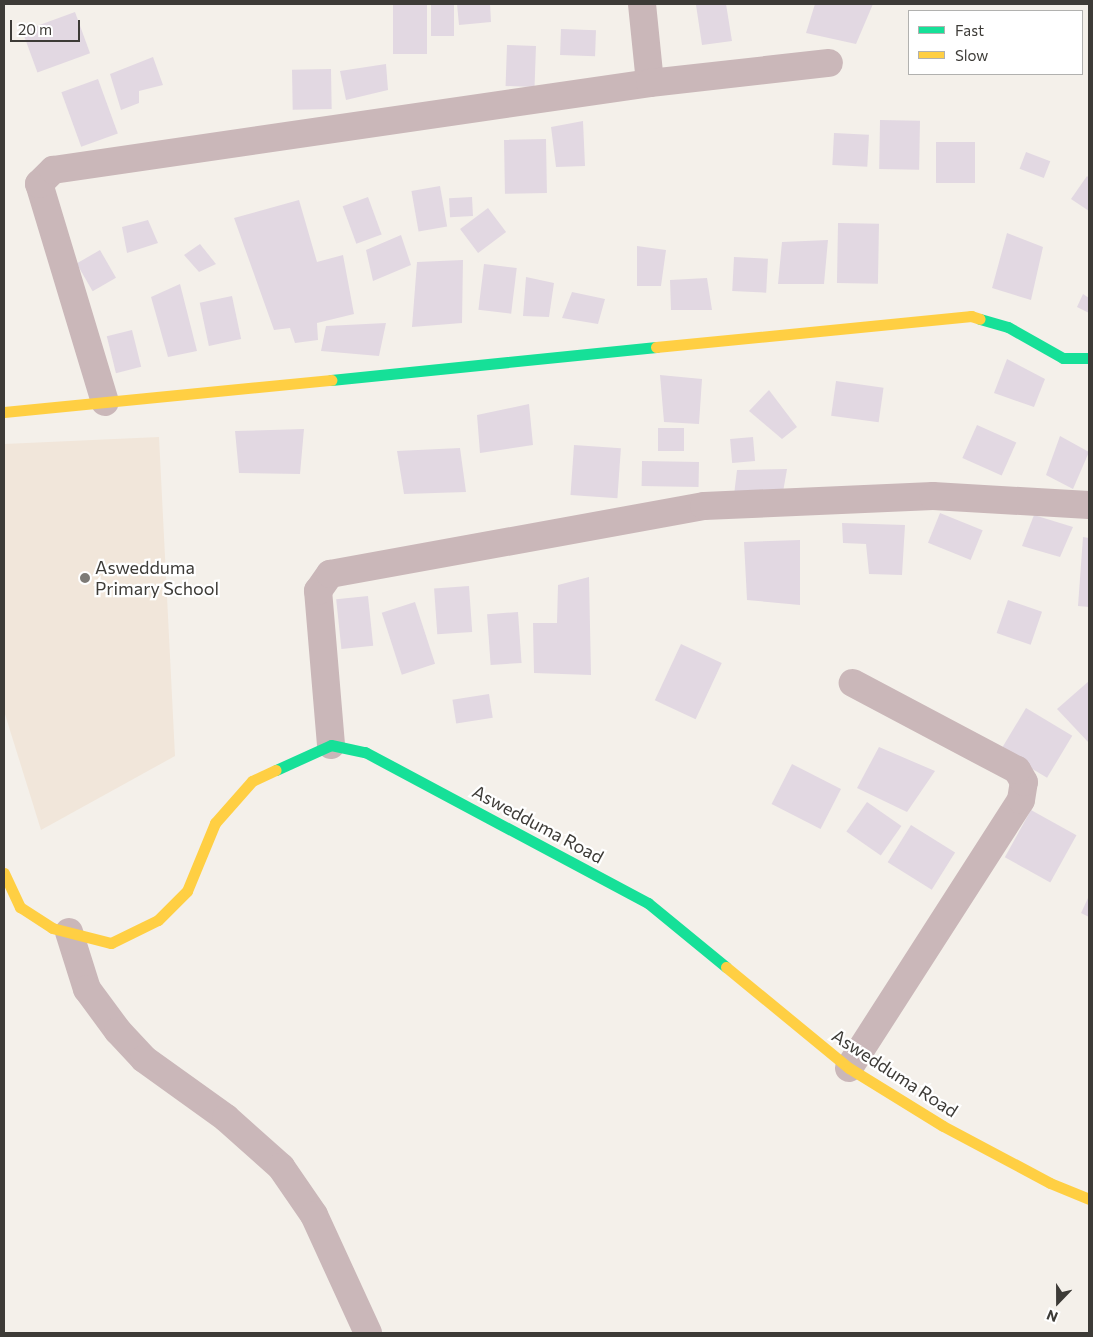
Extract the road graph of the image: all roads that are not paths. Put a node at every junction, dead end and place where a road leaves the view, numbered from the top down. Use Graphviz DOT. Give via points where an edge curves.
graph roads {
  1 [pos="642,4"];
  2 [pos="829,63"];
  3 [pos="650,83"];
  4 [pos="1089,358"];
  5 [pos="105,402"];
  6 [pos="4,412"];
  7 [pos="1089,505"];
  8 [pos="853,683"];
  9 [pos="332,745"];
  10 [pos="4,873"];
  11 [pos="69,932"];
  12 [pos="849,1068"];
  13 [pos="1089,1199"];
  14 [pos="368,1333"];
  1 -- 3 [label="street"];
  2 -- 3 [label="street"];
  3 -- 5 [label="street" via="53,170 39,184"];
  4 -- 5 [label="street" via="1063,358 1008,327 971,316"];
  5 -- 6 [label="street"];
  7 -- 9 [label="street" via="933,496 704,506 330,574 318,591"];
  8 -- 12 [label="street" via="1017,770 1024,782 1021,800"];
  9 -- 11 [label="street" via="252,781 216,823 187,891 158,920 111,943"];
  9 -- 12 [label="street, Aswedduma Road" via="365,752 648,903"];
  10 -- 11 [label="street" via="20,907 52,928"];
  11 -- 14 [label="street" via="87,989 118,1031 144,1059 226,1118 281,1167 314,1215"];
  12 -- 13 [label="street, Aswedduma Road" via="943,1126 1050,1183"];
}
